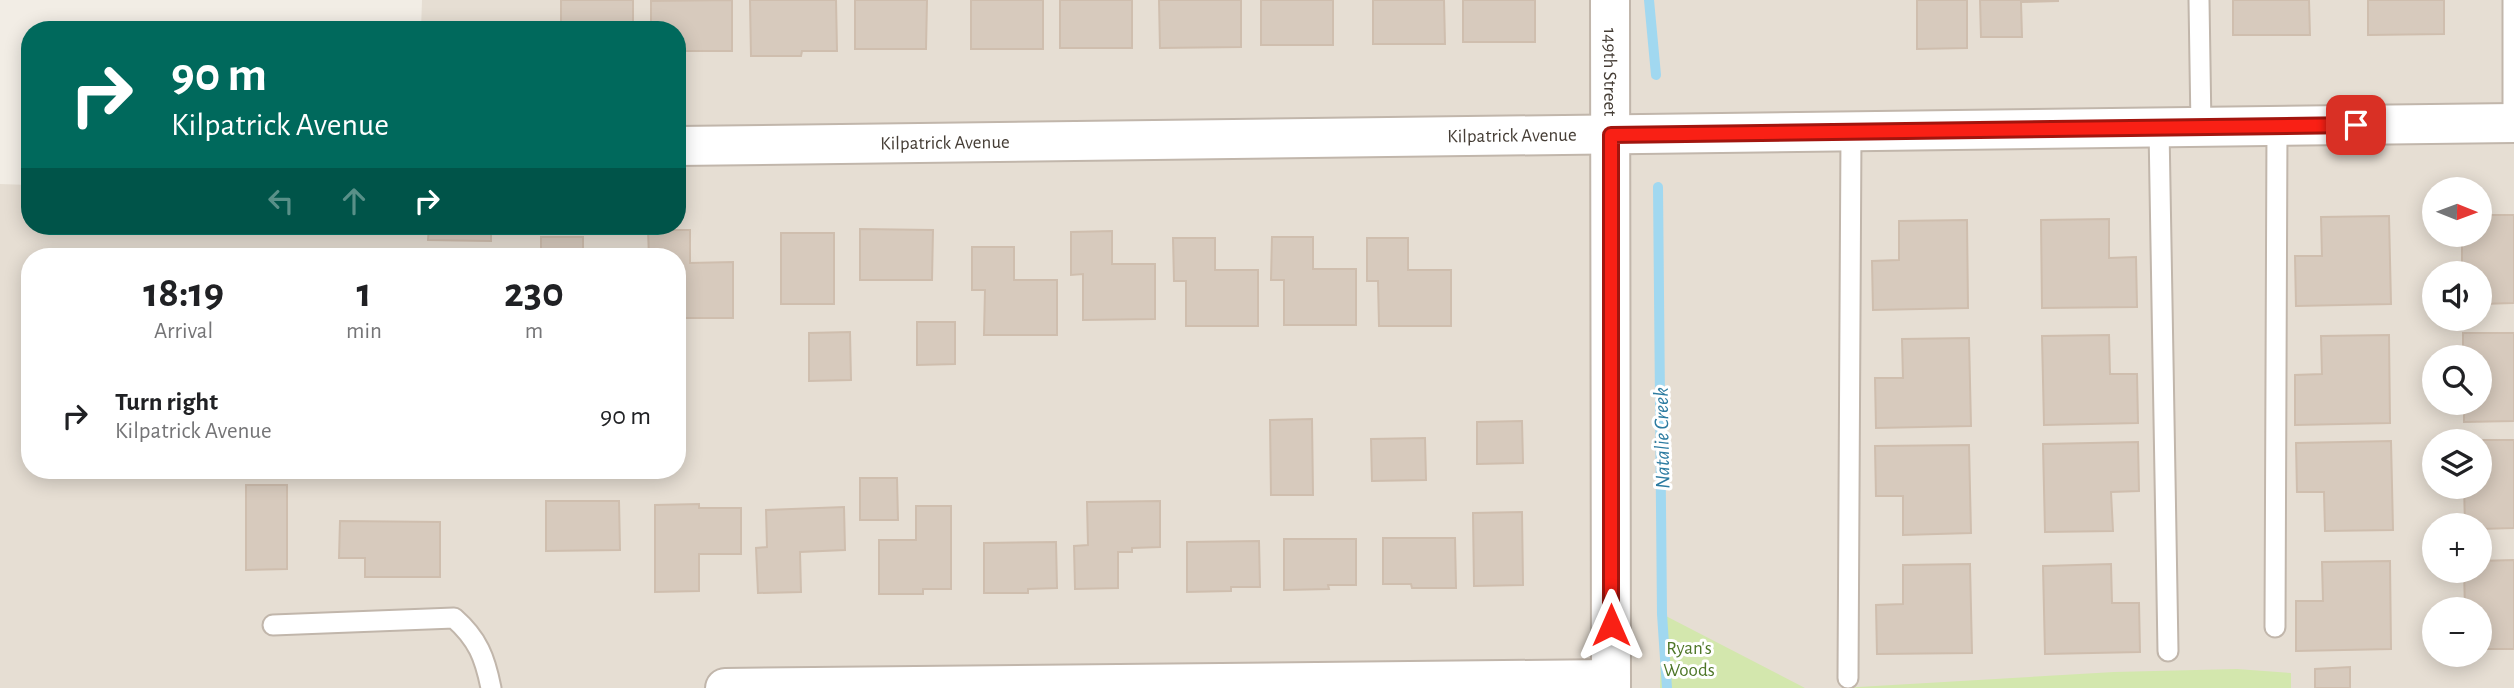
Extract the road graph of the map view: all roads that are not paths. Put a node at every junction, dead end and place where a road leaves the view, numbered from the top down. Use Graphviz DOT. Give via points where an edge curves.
graph roads {
  1 [pos="1610,0"];
  2 [pos="2199,0"];
  3 [pos="2513,0"];
  4 [pos="2513,123"];
  5 [pos="2277,126"];
  6 [pos="2201,127"];
  7 [pos="2159,128"];
  8 [pos="1851,132"];
  9 [pos="1611,135"];
  10 [pos="686,146"];
  11 [pos="273,625"];
  12 [pos="2275,627"];
  13 [pos="2168,651"];
  14 [pos="1848,678"];
  15 [pos="1611,683"];
  16 [pos="491,688"];
  17 [pos="725,688"];
  1 -- 9 [label="street, 149th Street"];
  2 -- 6 [label="lane"];
  3 -- 4 [label="lane"];
  4 -- 5 [label="street, Kilpatrick Avenue"];
  5 -- 6 [label="street, Kilpatrick Avenue"];
  5 -- 12 [label="lane"];
  6 -- 7 [label="street, Kilpatrick Avenue"];
  7 -- 8 [label="street, Kilpatrick Avenue"];
  7 -- 13 [label="lane"];
  8 -- 9 [label="street, Kilpatrick Avenue"];
  8 -- 14 [label="lane"];
  9 -- 10 [label="street, Kilpatrick Avenue"];
  9 -- 15 [label="street, 149th Street"];
  11 -- 16 [label="lane" via="454,618 469,631 486,661"];
  15 -- 17 [label="street"];
}
